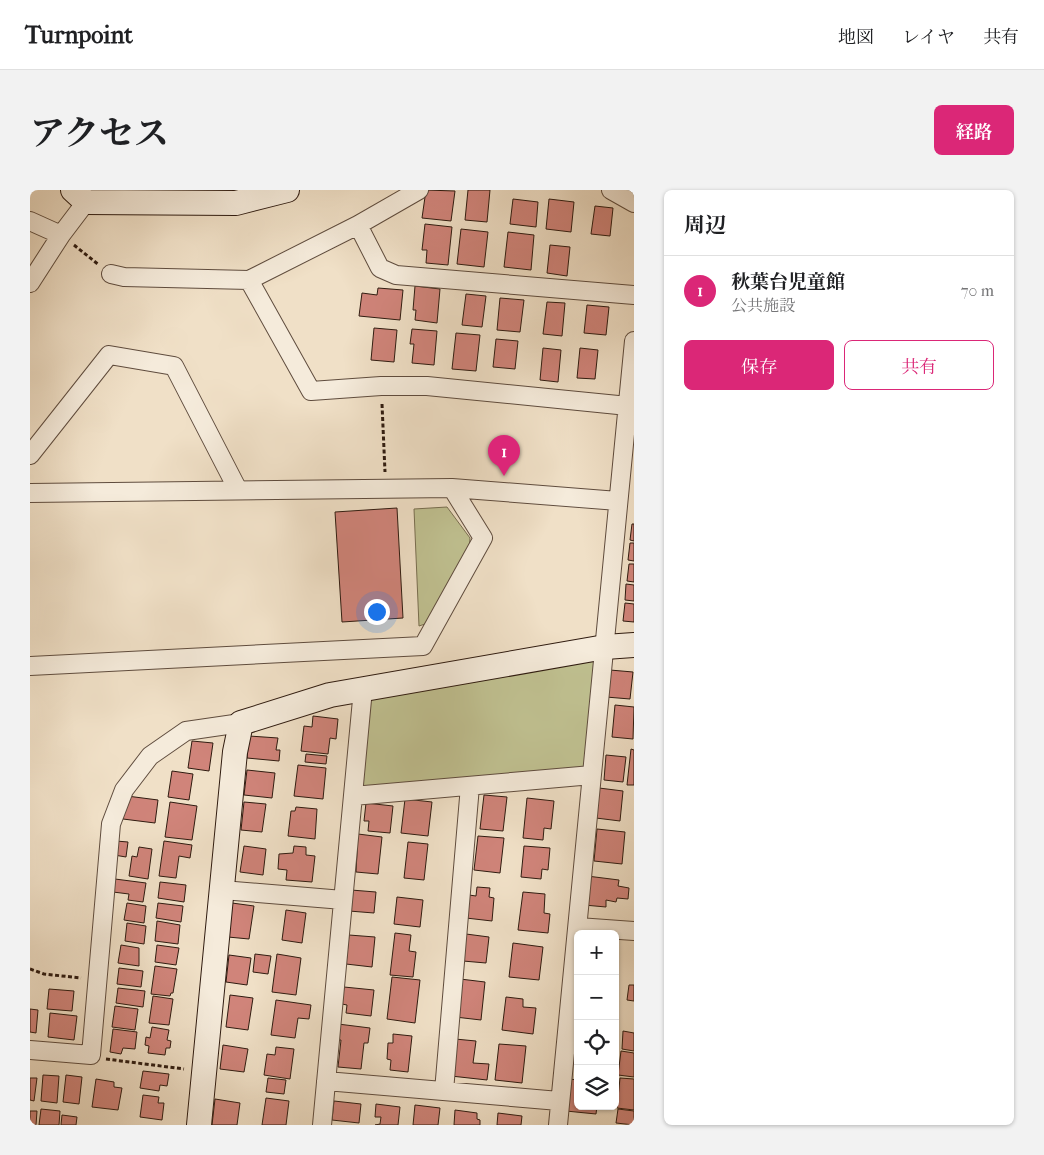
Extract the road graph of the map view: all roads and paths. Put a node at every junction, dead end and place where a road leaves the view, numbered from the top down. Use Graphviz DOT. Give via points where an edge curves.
graph roads {
  1 [pos="287,190"];
  2 [pos="419,190"];
  3 [pos="611,190"];
  4 [pos="80,196"];
  5 [pos="634,203"];
  6 [pos="30,221"];
  7 [pos="358,225"];
  8 [pos="61,235"];
  9 [pos="111,274"];
  10 [pos="249,280"];
  11 [pos="30,282"];
  12 [pos="634,295"];
  13 [pos="634,341"];
  14 [pos="381,386"];
  15 [pos="628,406"];
  16 [pos="30,454"];
  17 [pos="385,488"];
  18 [pos="452,488"];
  19 [pos="238,490"];
  20 [pos="30,493"];
  21 [pos="618,501"];
  22 [pos="634,645"];
  23 [pos="605,647"];
  24 [pos="30,666"];
  25 [pos="363,689"];
  26 [pos="241,722"];
  27 [pos="592,775"];
  28 [pos="470,786"];
  29 [pos="353,796"];
  30 [pos="222,890"];
  31 [pos="343,900"];
  32 [pos="578,927"];
  33 [pos="634,931"];
  34 [pos="30,969"];
  35 [pos="99,980"];
  36 [pos="30,1050"];
  37 [pos="91,1055"];
  38 [pos="204,1071"];
  39 [pos="326,1082"];
  40 [pos="444,1092"];
  41 [pos="559,1101"];
  42 [pos="199,1125"];
  43 [pos="322,1125"];
  44 [pos="558,1125"];
  1 -- 4 [label="street" via="236,203"];
  2 -- 7 [label="street"];
  3 -- 5 [label="street"];
  4 -- 8 [label="street"];
  6 -- 8 [label="street"];
  7 -- 10 [label="street"];
  7 -- 12 [label="street" via="380,268 396,275"];
  8 -- 9 [label="path"];
  8 -- 11 [label="street"];
  9 -- 10 [label="street"];
  10 -- 14 [label="street" via="311,391"];
  13 -- 15 [label="street"];
  14 -- 15 [label="street" via="427,386"];
  14 -- 17 [label="path"];
  15 -- 21 [label="street"];
  16 -- 19 [label="street" via="109,354 174,366"];
  17 -- 18 [label="street"];
  17 -- 19 [label="street"];
  18 -- 21 [label="street"];
  18 -- 24 [label="street" via="482,538 423,646"];
  19 -- 20 [label="street"];
  21 -- 23 [label="street"];
  22 -- 23 [label="street"];
  23 -- 25 [label="street"];
  23 -- 27 [label="street"];
  25 -- 26 [label="street" via="330,695"];
  25 -- 29 [label="street"];
  26 -- 30 [label="street" via="235,752"];
  26 -- 35 [label="street" via="186,732 150,756 124,790 110,824"];
  27 -- 28 [label="street"];
  27 -- 32 [label="street"];
  28 -- 29 [label="street"];
  28 -- 40 [label="street"];
  29 -- 31 [label="street"];
  30 -- 31 [label="street"];
  30 -- 38 [label="street"];
  31 -- 39 [label="street"];
  32 -- 33 [label="street"];
  32 -- 41 [label="street"];
  34 -- 35 [label="path" via="44,974"];
  35 -- 37 [label="street"];
  36 -- 37 [label="street"];
  37 -- 38 [label="path"];
  38 -- 42 [label="street"];
  39 -- 40 [label="street"];
  39 -- 43 [label="street"];
  40 -- 41 [label="street"];
  41 -- 44 [label="street"];
}
